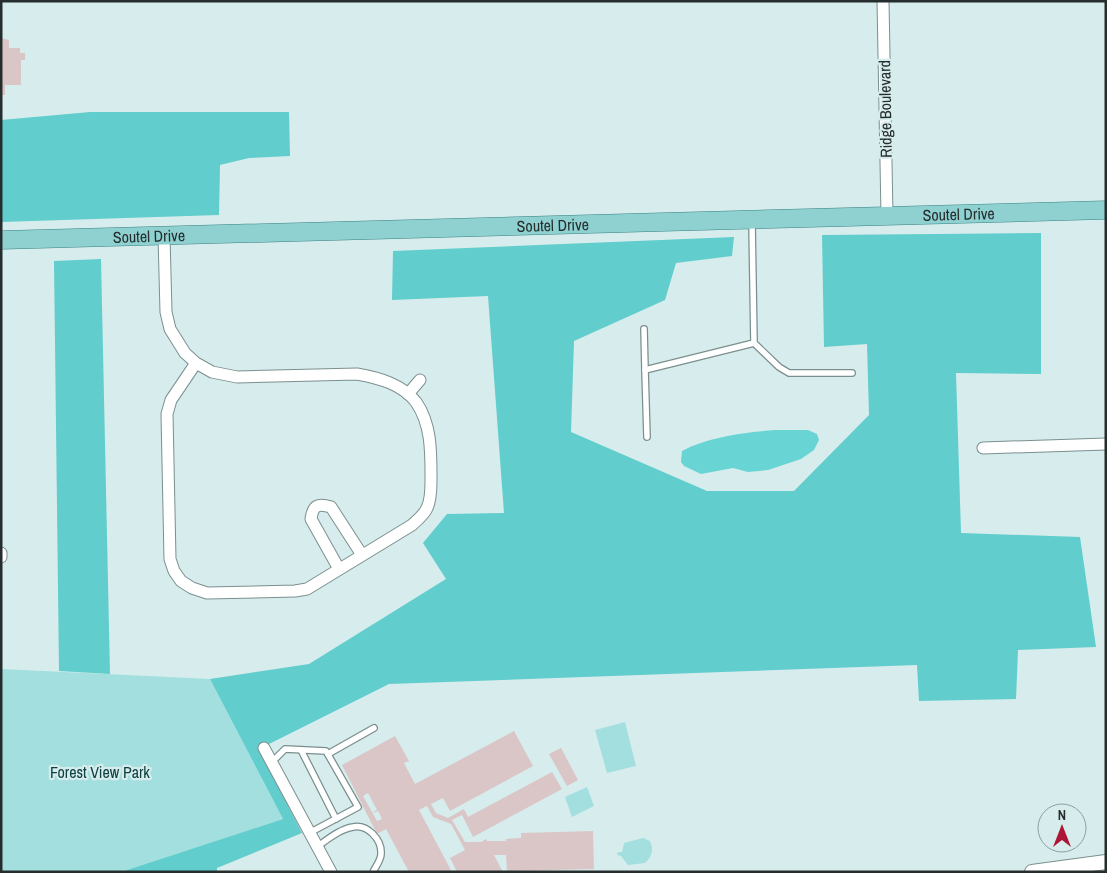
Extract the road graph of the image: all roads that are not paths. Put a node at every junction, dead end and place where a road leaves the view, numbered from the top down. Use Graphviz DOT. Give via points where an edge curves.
graph roads {
  1 [pos="883,1"];
  2 [pos="1106,210"];
  3 [pos="887,216"];
  4 [pos="752,220"];
  5 [pos="164,236"];
  6 [pos="1,240"];
  7 [pos="644,329"];
  8 [pos="754,343"];
  9 [pos="196,363"];
  10 [pos="645,370"];
  11 [pos="852,373"];
  12 [pos="420,380"];
  13 [pos="408,394"];
  14 [pos="647,437"];
  15 [pos="1106,444"];
  16 [pos="983,448"];
  17 [pos="1,553"];
  18 [pos="362,555"];
  19 [pos="1,557"];
  20 [pos="340,569"];
  21 [pos="374,728"];
  22 [pos="264,748"];
  23 [pos="301,750"];
  24 [pos="328,754"];
  25 [pos="272,762"];
  26 [pos="336,819"];
  27 [pos="311,832"];
  28 [pos="318,846"];
  29 [pos="1106,862"];
  30 [pos="331,872"];
  31 [pos="373,872"];
  32 [pos="1032,872"];
  1 -- 3 [label="street, Ridge Boulevard"];
  2 -- 3 [label="main road, Soutel Drive"];
  3 -- 4 [label="main road, Soutel Drive"];
  4 -- 5 [label="main road, Soutel Drive"];
  4 -- 8 [label="lane"];
  5 -- 6 [label="main road, Soutel Drive"];
  5 -- 9 [label="street" via="166,312 170,329 185,353"];
  7 -- 10 [label="lane"];
  8 -- 10 [label="lane"];
  8 -- 11 [label="lane" via="789,373"];
  9 -- 13 [label="street" via="212,372 237,377 357,374 376,377"];
  9 -- 20 [label="street" via="172,400 167,414 170,559 174,571 181,581 207,593 307,589"];
  10 -- 14 [label="lane"];
  12 -- 13 [label="street"];
  13 -- 18 [label="street" via="422,413 430,443 428,508 412,525"];
  15 -- 16 [label="street"];
  17 -- 19 [label="street"];
  18 -- 20 [label="street"];
  18 -- 20 [label="street" via="332,506 317,505 312,510 311,519"];
  21 -- 24 [label="lane"];
  22 -- 25 [label="street"];
  23 -- 24 [label="lane" via="326,750"];
  23 -- 25 [label="lane" via="285,749"];
  23 -- 26 [label="lane"];
  24 -- 26 [label="lane" via="358,807"];
  25 -- 27 [label="street"];
  26 -- 27 [label="lane"];
  27 -- 28 [label="street"];
  28 -- 30 [label="street"];
  28 -- 31 [label="lane" via="350,827 367,828 381,853"];
  29 -- 32 [label="street"];
}
